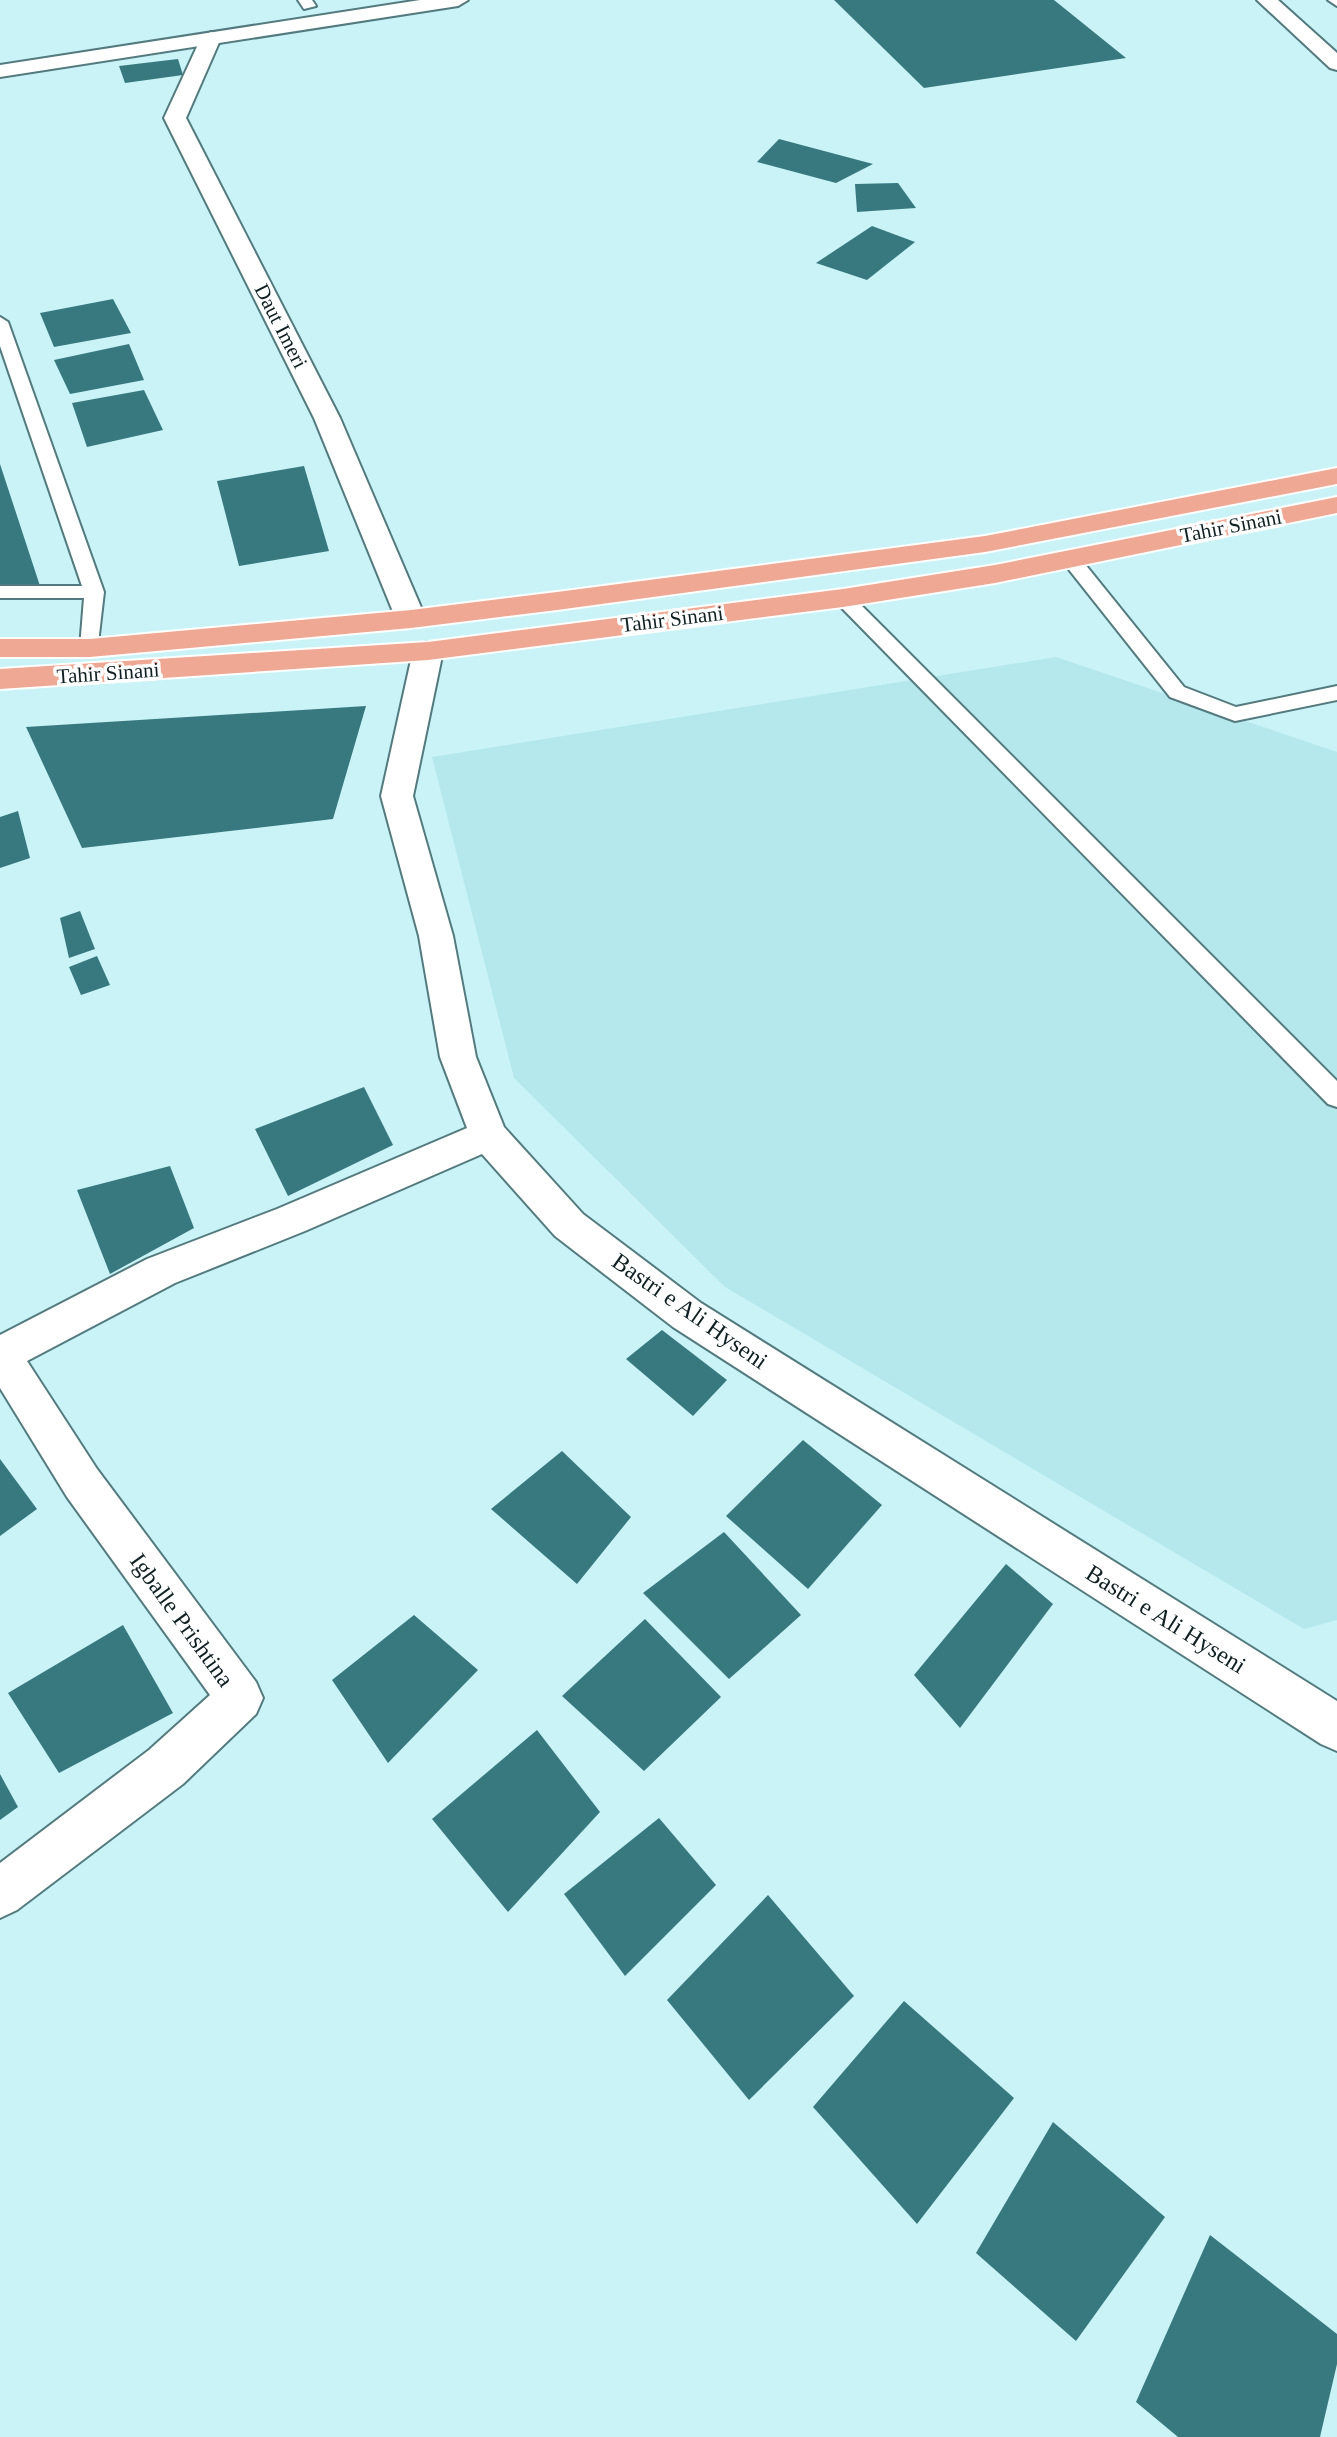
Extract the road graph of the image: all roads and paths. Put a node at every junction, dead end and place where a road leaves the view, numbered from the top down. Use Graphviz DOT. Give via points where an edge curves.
graph roads {
  1 [pos="346,0"];
  2 [pos="458,0"];
  3 [pos="1266,0"];
  4 [pos="307,3"];
  5 [pos="211,38"];
  6 [pos="0,52"];
  7 [pos="1336,62"];
  8 [pos="0,71"];
  9 [pos="0,322"];
  10 [pos="1337,476"];
  11 [pos="1337,505"];
  12 [pos="1069,557"];
  13 [pos="0,592"];
  14 [pos="94,592"];
  15 [pos="843,598"];
  16 [pos="420,635"];
  17 [pos="0,648"];
  18 [pos="90,648"];
  19 [pos="0,679"];
  20 [pos="1337,693"];
  21 [pos="1337,1097"];
  22 [pos="488,1135"];
  23 [pos="1,1355"];
  24 [pos="1337,1728"];
  25 [pos="0,1893"];
  1 -- 4 [label="street"];
  2 -- 5 [label="street"];
  3 -- 7 [label="street"];
  4 -- 6 [label="street"];
  5 -- 8 [label="street"];
  5 -- 16 [label="street, Daut Imeri" via="175,118 327,418"];
  9 -- 14 [label="lane"];
  10 -- 16 [label="main road, Tahir Sinani" via="985,544"];
  11 -- 12 [label="main road, Tahir Sinani"];
  12 -- 15 [label="main road, Tahir Sinani" via="995,574"];
  12 -- 20 [label="lane" via="1177,692 1236,713"];
  13 -- 14 [label="lane"];
  14 -- 18 [label="lane"];
  15 -- 16 [label="main road, Tahir Sinani"];
  15 -- 21 [label="lane"];
  16 -- 18 [label="main road, Tahir Sinani"];
  16 -- 19 [label="main road, Tahir Sinani"];
  16 -- 22 [label="street, Bastri e Ali Hyseni" via="397,796 436,936 458,1057"];
  17 -- 18 [label="main road, Tahir Sinani"];
  22 -- 23 [label="street, Igballe Prishtina" via="161,1271"];
  22 -- 24 [label="street, Bastri e Ali Hyseni" via="569,1225 687,1315"];
  23 -- 25 [label="street, Igballe Prishtina" via="82,1483 240,1698 166,1767"];
}
